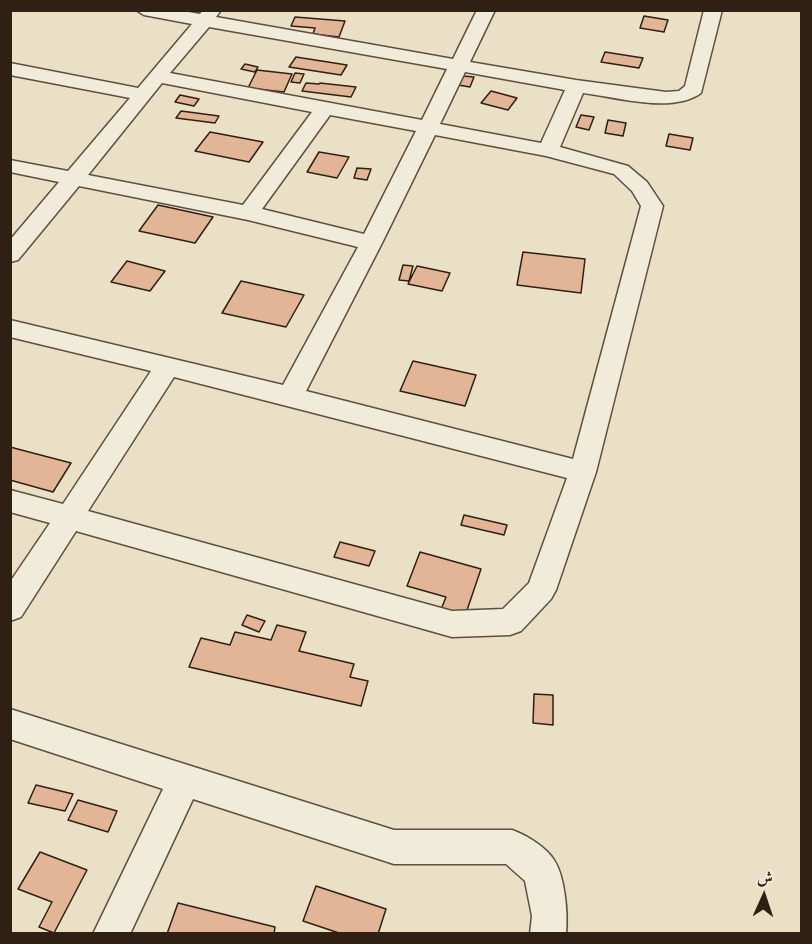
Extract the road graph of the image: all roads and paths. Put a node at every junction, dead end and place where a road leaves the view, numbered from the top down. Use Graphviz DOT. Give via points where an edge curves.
graph roads {
  1 [pos="144,10"];
  2 [pos="486,10"];
  3 [pos="713,10"];
  4 [pos="208,16"];
  5 [pos="458,65"];
  6 [pos="10,69"];
  7 [pos="159,77"];
  8 [pos="576,86"];
  9 [pos="144,95"];
  10 [pos="324,109"];
  11 [pos="427,129"];
  12 [pos="548,150"];
  13 [pos="10,166"];
  14 [pos="75,178"];
  15 [pos="248,213"];
  16 [pos="371,243"];
  17 [pos="10,255"];
  18 [pos="10,328"];
  19 [pos="168,366"];
  20 [pos="290,396"];
  21 [pos="583,472"];
  22 [pos="10,501"];
  23 [pos="70,516"];
  24 [pos="10,608"];
  25 [pos="10,724"];
  26 [pos="185,780"];
  27 [pos="111,933"];
  28 [pos="548,933"];
  1 -- 4 [label="street"];
  2 -- 5 [label="street"];
  3 -- 8 [label="street" via="694,89 684,96 666,98"];
  4 -- 5 [label="street"];
  4 -- 7 [label="street"];
  5 -- 8 [label="street"];
  5 -- 11 [label="street"];
  6 -- 9 [label="street"];
  7 -- 9 [label="street"];
  7 -- 10 [label="street"];
  8 -- 12 [label="street"];
  9 -- 14 [label="street"];
  10 -- 11 [label="street"];
  10 -- 15 [label="street"];
  11 -- 12 [label="street"];
  11 -- 16 [label="street"];
  12 -- 21 [label="street" via="621,170 652,206"];
  13 -- 14 [label="street"];
  14 -- 15 [label="street"];
  14 -- 17 [label="street"];
  15 -- 16 [label="street"];
  16 -- 20 [label="street"];
  18 -- 19 [label="street"];
  19 -- 20 [label="street"];
  19 -- 23 [label="street"];
  20 -- 21 [label="street"];
  21 -- 23 [label="street" via="541,590 510,622 452,624"];
  22 -- 23 [label="street"];
  23 -- 24 [label="street"];
  25 -- 26 [label="street"];
  26 -- 27 [label="street"];
  26 -- 28 [label="street" via="394,847 512,847 541,871 550,915"];
}
